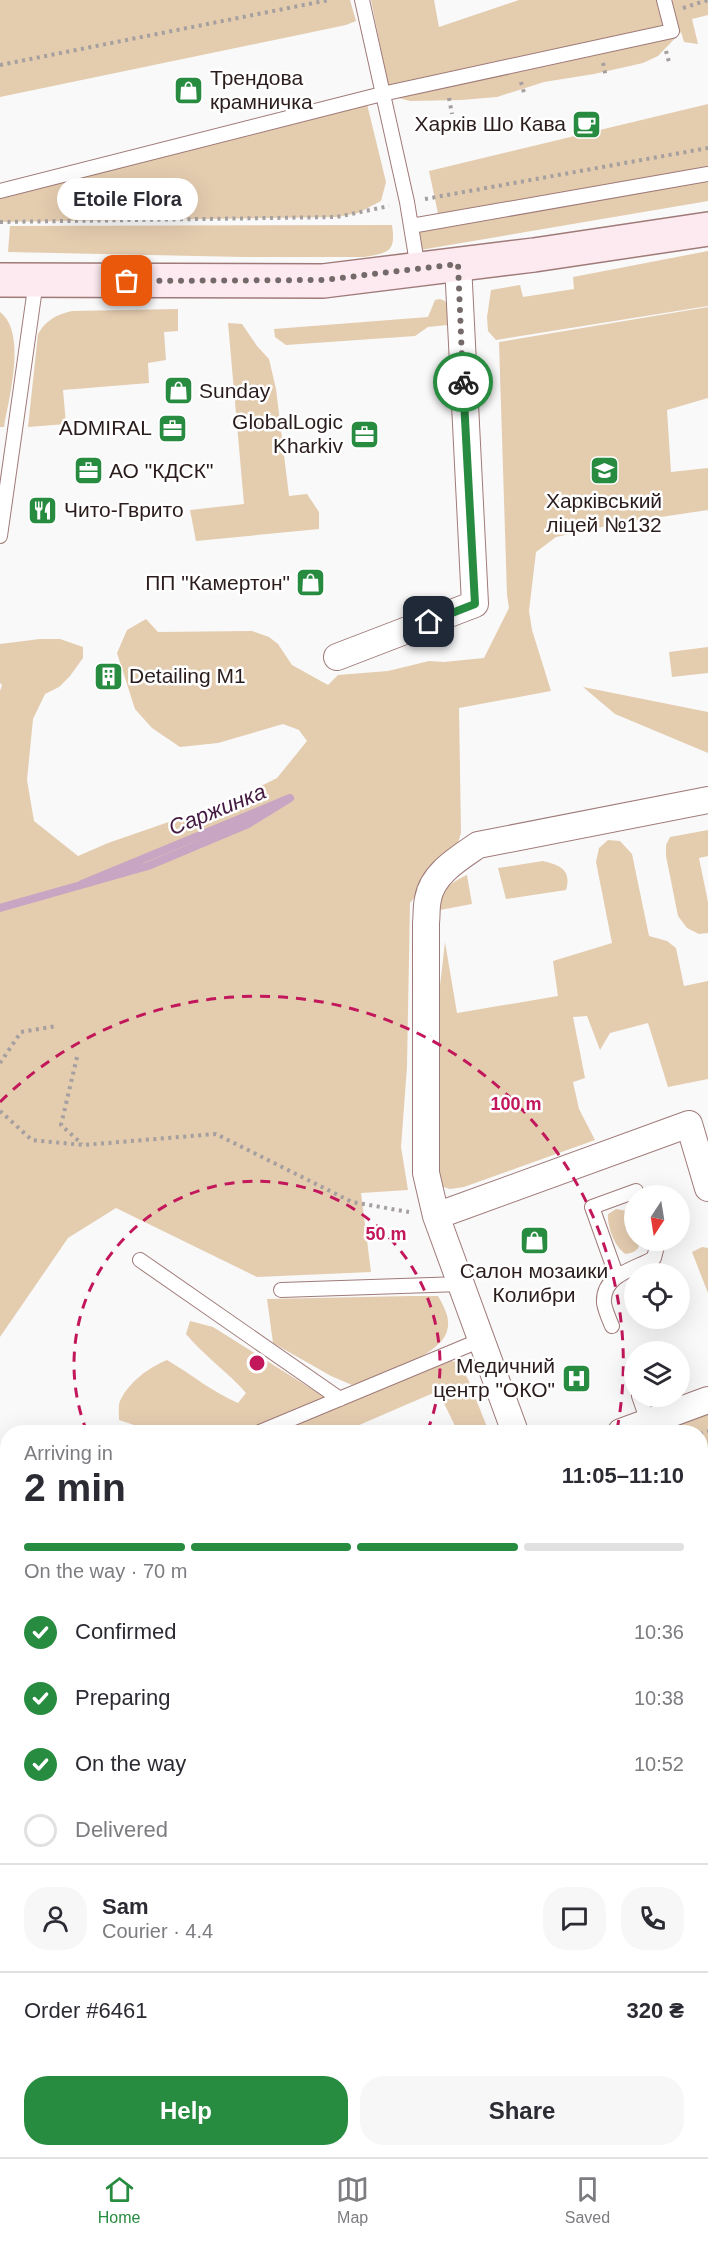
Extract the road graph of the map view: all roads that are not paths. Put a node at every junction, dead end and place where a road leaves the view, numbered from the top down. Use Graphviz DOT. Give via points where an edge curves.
graph roads {
  1 [pos="362,0"];
  2 [pos="664,0"];
  3 [pos="382,94"];
  4 [pos="708,174"];
  5 [pos="0,191"];
  6 [pos="411,226"];
  7 [pos="708,229"];
  8 [pos="458,264"];
  9 [pos="418,269"];
  10 [pos="0,280"];
  11 [pos="36,281"];
  12 [pos="0,536"];
  13 [pos="337,657"];
  14 [pos="708,800"];
  15 [pos="708,1188"];
  16 [pos="624,1195"];
  17 [pos="436,1216"];
  18 [pos="656,1251"];
  19 [pos="140,1260"];
  20 [pos="617,1277"];
  21 [pos="461,1284"];
  22 [pos="281,1290"];
  23 [pos="612,1326"];
  24 [pos="481,1340"];
  25 [pos="340,1399"];
  26 [pos="708,1400"];
  27 [pos="643,1407"];
  28 [pos="648,1422"];
  29 [pos="277,1425"];
  30 [pos="512,1425"];
  31 [pos="640,1425"];
  1 -- 3 [label="lane"];
  2 -- 3 [label="lane" via="672,31"];
  3 -- 5 [label="lane"];
  3 -- 6 [label="lane"];
  4 -- 6 [label="lane"];
  6 -- 9 [label="lane"];
  7 -- 8 [label="main road"];
  8 -- 9 [label="main road"];
  8 -- 13 [label="street" via="475,604"];
  9 -- 11 [label="main road" via="323,280"];
  10 -- 11 [label="main road"];
  11 -- 12 [label="lane"];
  14 -- 17 [label="street" via="478,845 451,864 434,884 428,898 426,923 426,1173"];
  15 -- 17 [label="street" via="689,1124"];
  16 -- 20 [label="lane" via="592,1207"];
  17 -- 21 [label="street"];
  18 -- 20 [label="lane" via="654,1258"];
  19 -- 25 [label="lane"];
  20 -- 23 [label="lane" via="610,1282 604,1302"];
  21 -- 22 [label="lane"];
  21 -- 24 [label="street"];
  24 -- 25 [label="lane"];
  24 -- 30 [label="street"];
  25 -- 29 [label="lane"];
  26 -- 28 [label="street"];
  27 -- 28 [label="lane"];
  28 -- 31 [label="street"];
}
